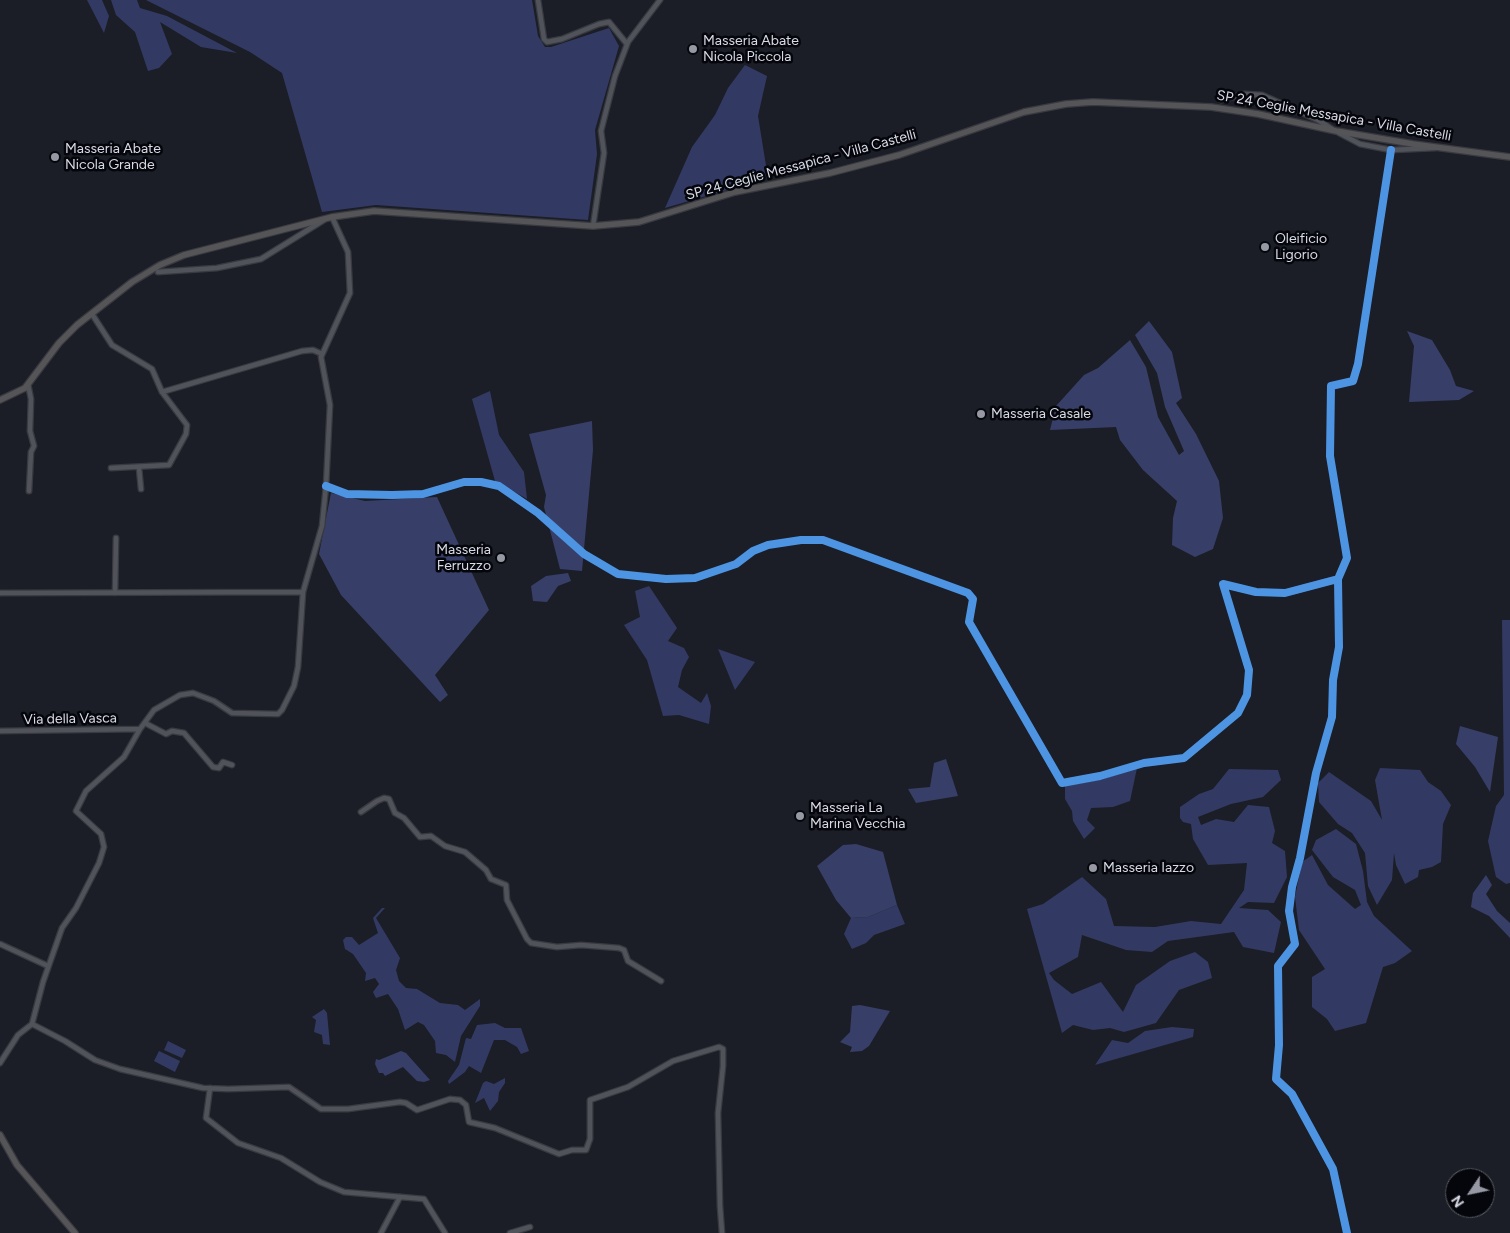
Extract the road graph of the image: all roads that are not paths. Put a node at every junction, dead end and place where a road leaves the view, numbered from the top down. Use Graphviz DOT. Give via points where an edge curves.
graph roads {
  1 [pos="538,0"];
  2 [pos="660,0"];
  3 [pos="627,44"];
  4 [pos="1221,100"];
  5 [pos="1336,131"];
  6 [pos="1439,147"];
  7 [pos="1391,150"];
  8 [pos="1510,156"];
  9 [pos="330,217"];
  10 [pos="593,226"];
  11 [pos="160,265"];
  12 [pos="92,314"];
  13 [pos="322,354"];
  14 [pos="28,384"];
  15 [pos="162,392"];
  16 [pos="0,400"];
  17 [pos="110,468"];
  18 [pos="140,468"];
  19 [pos="326,486"];
  20 [pos="141,489"];
  21 [pos="29,491"];
  22 [pos="116,538"];
  23 [pos="1338,579"];
  24 [pos="0,592"];
  25 [pos="303,592"];
  26 [pos="115,593"];
  27 [pos="144,723"];
  28 [pos="140,729"];
  29 [pos="0,731"];
  30 [pos="232,765"];
  31 [pos="360,812"];
  32 [pos="0,944"];
  33 [pos="48,966"];
  34 [pos="661,981"];
  35 [pos="32,1024"];
  36 [pos="0,1063"];
  37 [pos="210,1088"];
  38 [pos="0,1135"];
  39 [pos="400,1197"];
  40 [pos="530,1227"];
  41 [pos="75,1233"];
  42 [pos="381,1233"];
  43 [pos="446,1233"];
  44 [pos="510,1233"];
  45 [pos="722,1233"];
  46 [pos="1347,1233"];
  1 -- 3 [label="street" via="547,42 609,22"];
  2 -- 3 [label="street"];
  3 -- 10 [label="street" via="601,131 604,153"];
  4 -- 5 [label="street" via="1245,94 1262,96"];
  5 -- 6 [label="main road, SP 24 Ceglie Messapica - Villa Castelli"];
  5 -- 7 [label="street" via="1360,144"];
  5 -- 10 [label="main road, SP 24 Ceglie Messapica - Villa Castelli" via="1211,107 1093,102 1066,104 1024,112 865,165 735,192 639,222"];
  6 -- 7 [label="street"];
  6 -- 8 [label="main road, SP 24 Ceglie Messapica - Villa Castelli"];
  7 -- 23 [label="street" via="1358,364 1353,381 1331,386 1330,456 1347,558"];
  9 -- 10 [label="main road, SP 24 Ceglie Messapica - Villa Castelli" via="374,211"];
  9 -- 11 [label="main road, SP 24 Ceglie Messapica - Villa Castelli" via="184,255"];
  9 -- 11 [label="street" via="261,259 217,268 161,271"];
  9 -- 13 [label="street" via="348,252 350,293"];
  11 -- 12 [label="main road, SP 24 Ceglie Messapica - Villa Castelli" via="132,282"];
  12 -- 14 [label="main road, SP 24 Ceglie Messapica - Villa Castelli" via="59,342"];
  12 -- 15 [label="street" via="112,345 152,369"];
  13 -- 15 [label="street" via="313,350 302,351"];
  13 -- 19 [label="street" via="330,404"];
  14 -- 16 [label="main road, SP 24 Ceglie Messapica - Villa Castelli" via="20,392"];
  14 -- 21 [label="street" via="30,431 34,446"];
  15 -- 18 [label="street" via="182,416 187,430 169,465"];
  17 -- 18 [label="street"];
  18 -- 20 [label="street"];
  19 -- 23 [label="street" via="347,494 392,495 423,494 464,482 499,486 538,513 584,554 618,574 666,579 695,578 736,564 768,545 823,540 968,593 973,599 969,622 1062,783 1144,763 1184,758 1238,713 1247,695 1250,670 1223,584 1256,592 1285,593"];
  19 -- 25 [label="street" via="322,526"];
  22 -- 26 [label="street"];
  23 -- 46 [label="street" via="1339,647 1333,680 1332,717 1316,773 1292,887 1289,911 1295,944 1278,966 1276,1079 1292,1094 1333,1169"];
  24 -- 26 [label="street"];
  25 -- 26 [label="street"];
  25 -- 27 [label="street" via="298,668 294,686 278,714 232,713 193,693 180,695 154,710"];
  27 -- 28 [label="street"];
  27 -- 30 [label="street" via="166,734 184,733 213,767 218,768 223,762"];
  28 -- 29 [label="street, Via della Vasca"];
  28 -- 33 [label="street" via="124,757 86,791 78,804 76,811 101,834 104,847 100,863 62,928"];
  31 -- 34 [label="street" via="377,801 389,799 395,813 404,818 420,838 431,836 445,846 465,852 486,870 491,879 506,885 510,907 531,942 557,947 619,948 624,950 628,961"];
  32 -- 33 [label="street"];
  33 -- 35 [label="street"];
  35 -- 36 [label="street" via="18,1035"];
  35 -- 37 [label="street" via="108,1065"];
  37 -- 39 [label="street" via="206,1118 238,1143 281,1158 320,1182 344,1192"];
  37 -- 45 [label="street" via="289,1086 316,1107 329,1110 400,1102 417,1110 450,1099 460,1100 466,1105 469,1122 495,1128 564,1154 572,1150 586,1150 590,1139 590,1100 628,1086 673,1061 719,1047 723,1049 718,1113"];
  38 -- 41 [label="main road" via="17,1165"];
  39 -- 42 [label="street"];
  39 -- 43 [label="street" via="424,1199"];
  40 -- 44 [label="street"];
}
